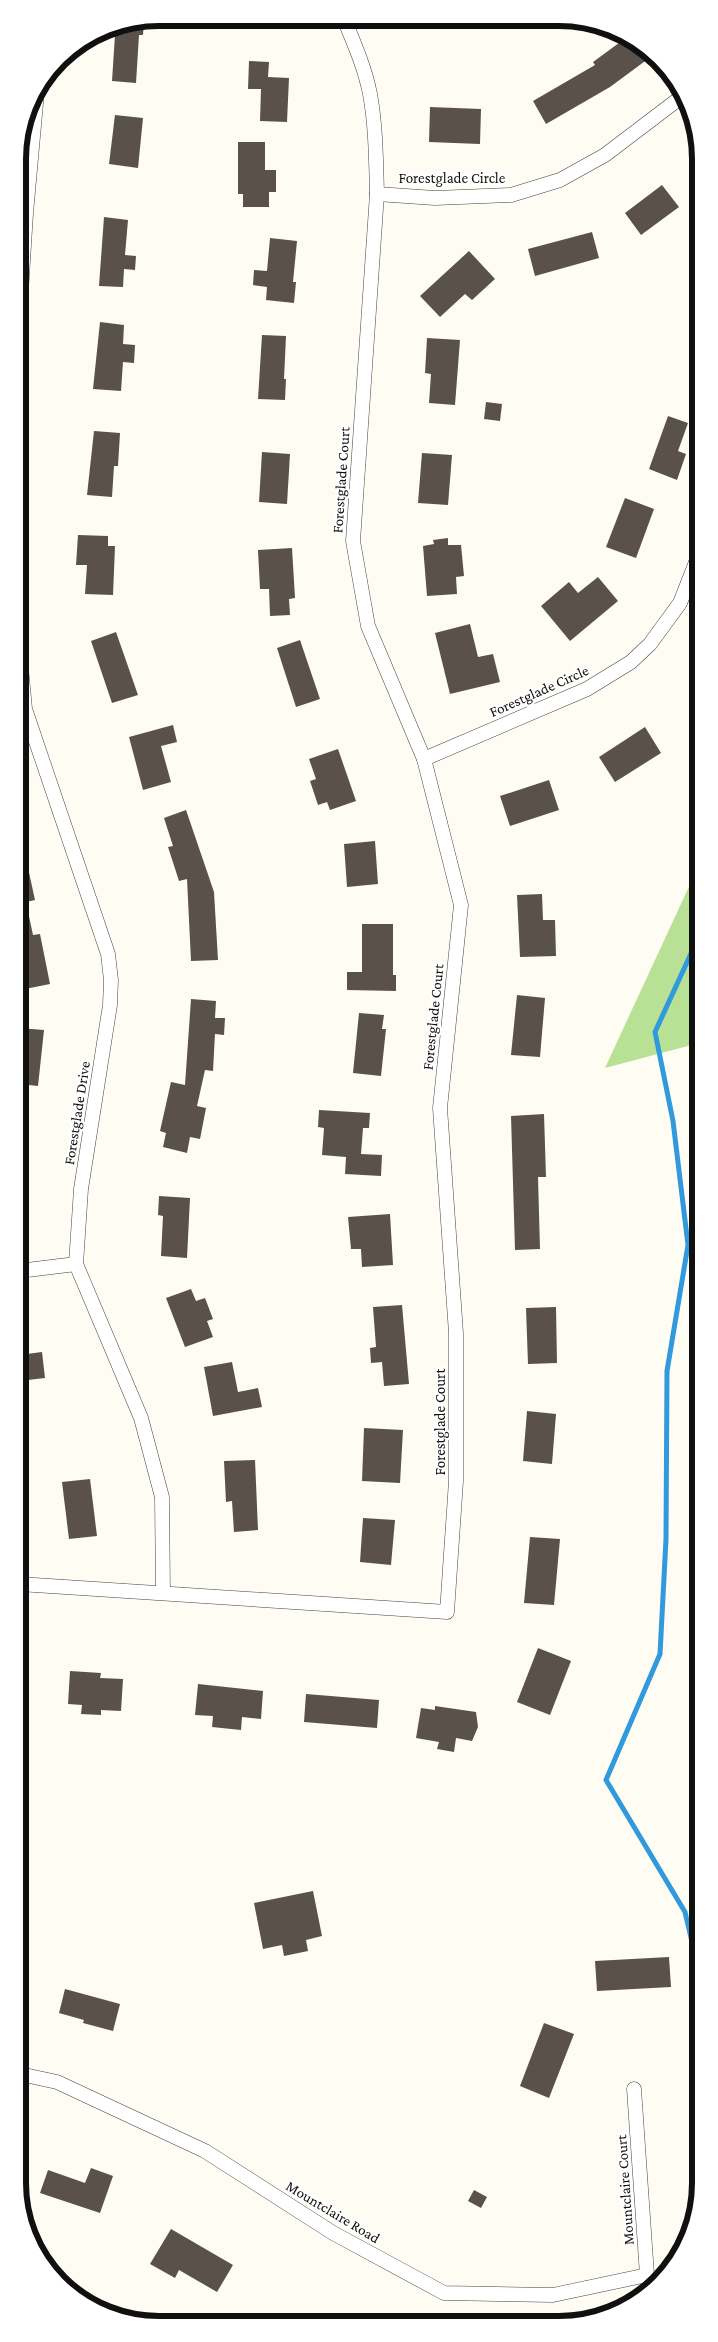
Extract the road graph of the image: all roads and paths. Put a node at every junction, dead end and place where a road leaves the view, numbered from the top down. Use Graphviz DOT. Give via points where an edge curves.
graph roads {
  1 [pos="347,27"];
  2 [pos="678,100"];
  3 [pos="35,110"];
  4 [pos="377,194"];
  5 [pos="27,202"];
  6 [pos="692,573"];
  7 [pos="27,714"];
  8 [pos="424,759"];
  9 [pos="76,1264"];
  10 [pos="26,1270"];
  11 [pos="26,1584"];
  12 [pos="163,1593"];
  13 [pos="26,2075"];
  14 [pos="634,2089"];
  15 [pos="649,2280"];
  16 [pos="647,2282"];
  1 -- 4 [label="street, Forestglade Court" via="370,94"];
  2 -- 4 [label="street, Forestglade Circle" via="605,155 560,180 511,195 435,198"];
  3 -- 5 [label="street"];
  4 -- 8 [label="street, Forestglade Court" via="353,541 368,626"];
  6 -- 8 [label="street, Forestglade Circle" via="680,603 650,644 631,662 587,689"];
  7 -- 9 [label="street, Forestglade Drive" via="108,954 111,980 110,1006 81,1189"];
  8 -- 12 [label="street, Forestglade Court" via="461,905 440,1108 456,1333 456,1481 447,1612"];
  9 -- 10 [label="street"];
  9 -- 12 [label="street, Forestglade Drive" via="141,1418 162,1497"];
  11 -- 12 [label="street, Forestglade Court"];
  13 -- 16 [label="street, Mountclaire Road" via="57,2082 205,2151 333,2233 444,2293 553,2295"];
  14 -- 15 [label="street, Mountclaire Court"];
}
